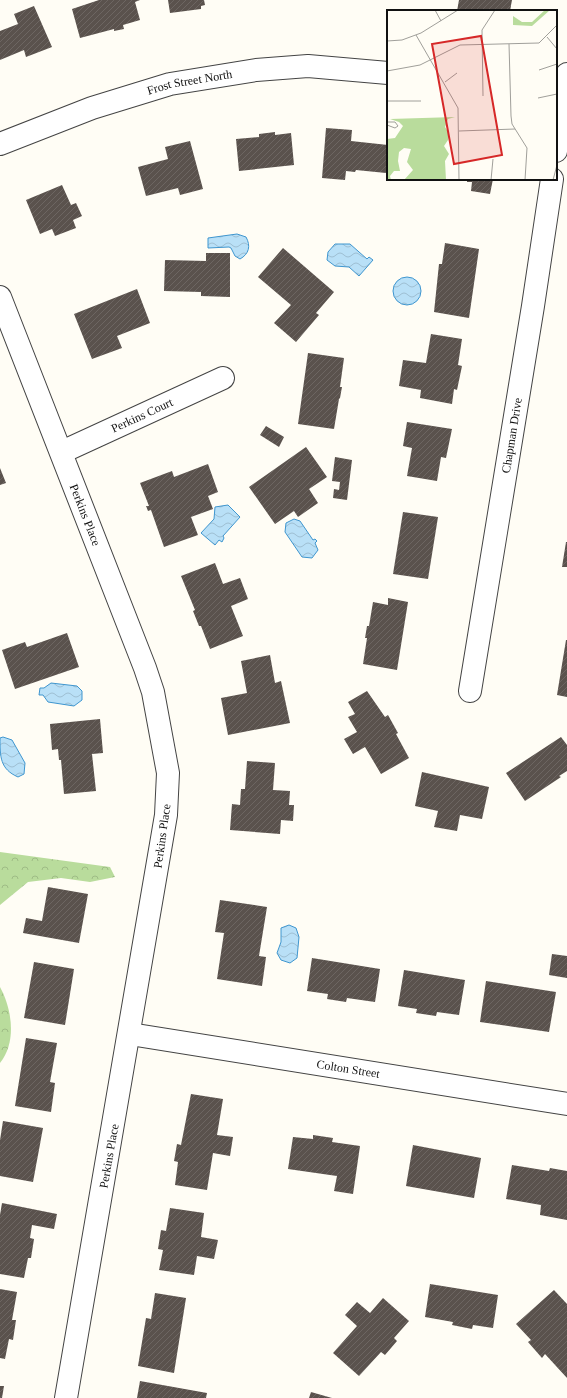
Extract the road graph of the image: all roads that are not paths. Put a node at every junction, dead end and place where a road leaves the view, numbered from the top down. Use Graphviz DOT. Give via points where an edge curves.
graph roads {
  1 [pos="387,73"];
  2 [pos="567,74"];
  3 [pos="562,98"];
  4 [pos="557,142"];
  5 [pos="0,144"];
  6 [pos="552,180"];
  7 [pos="0,297"];
  8 [pos="223,378"];
  9 [pos="62,452"];
  10 [pos="470,691"];
  11 [pos="130,1034"];
  12 [pos="567,1104"];
  13 [pos="66,1398"];
  1 -- 5 [label="street, Frost Street North" via="308,66 256,70 170,84 92,108"];
  2 -- 3 [label="street"];
  3 -- 4 [label="street"];
  6 -- 10 [label="street, Chapman Drive"];
  7 -- 9 [label="street, Perkins Place"];
  8 -- 9 [label="street, Perkins Court"];
  9 -- 11 [label="street, Perkins Place" via="146,668 168,773 166,815"];
  11 -- 12 [label="street, Colton Street"];
  11 -- 13 [label="street, Perkins Place"];
}
